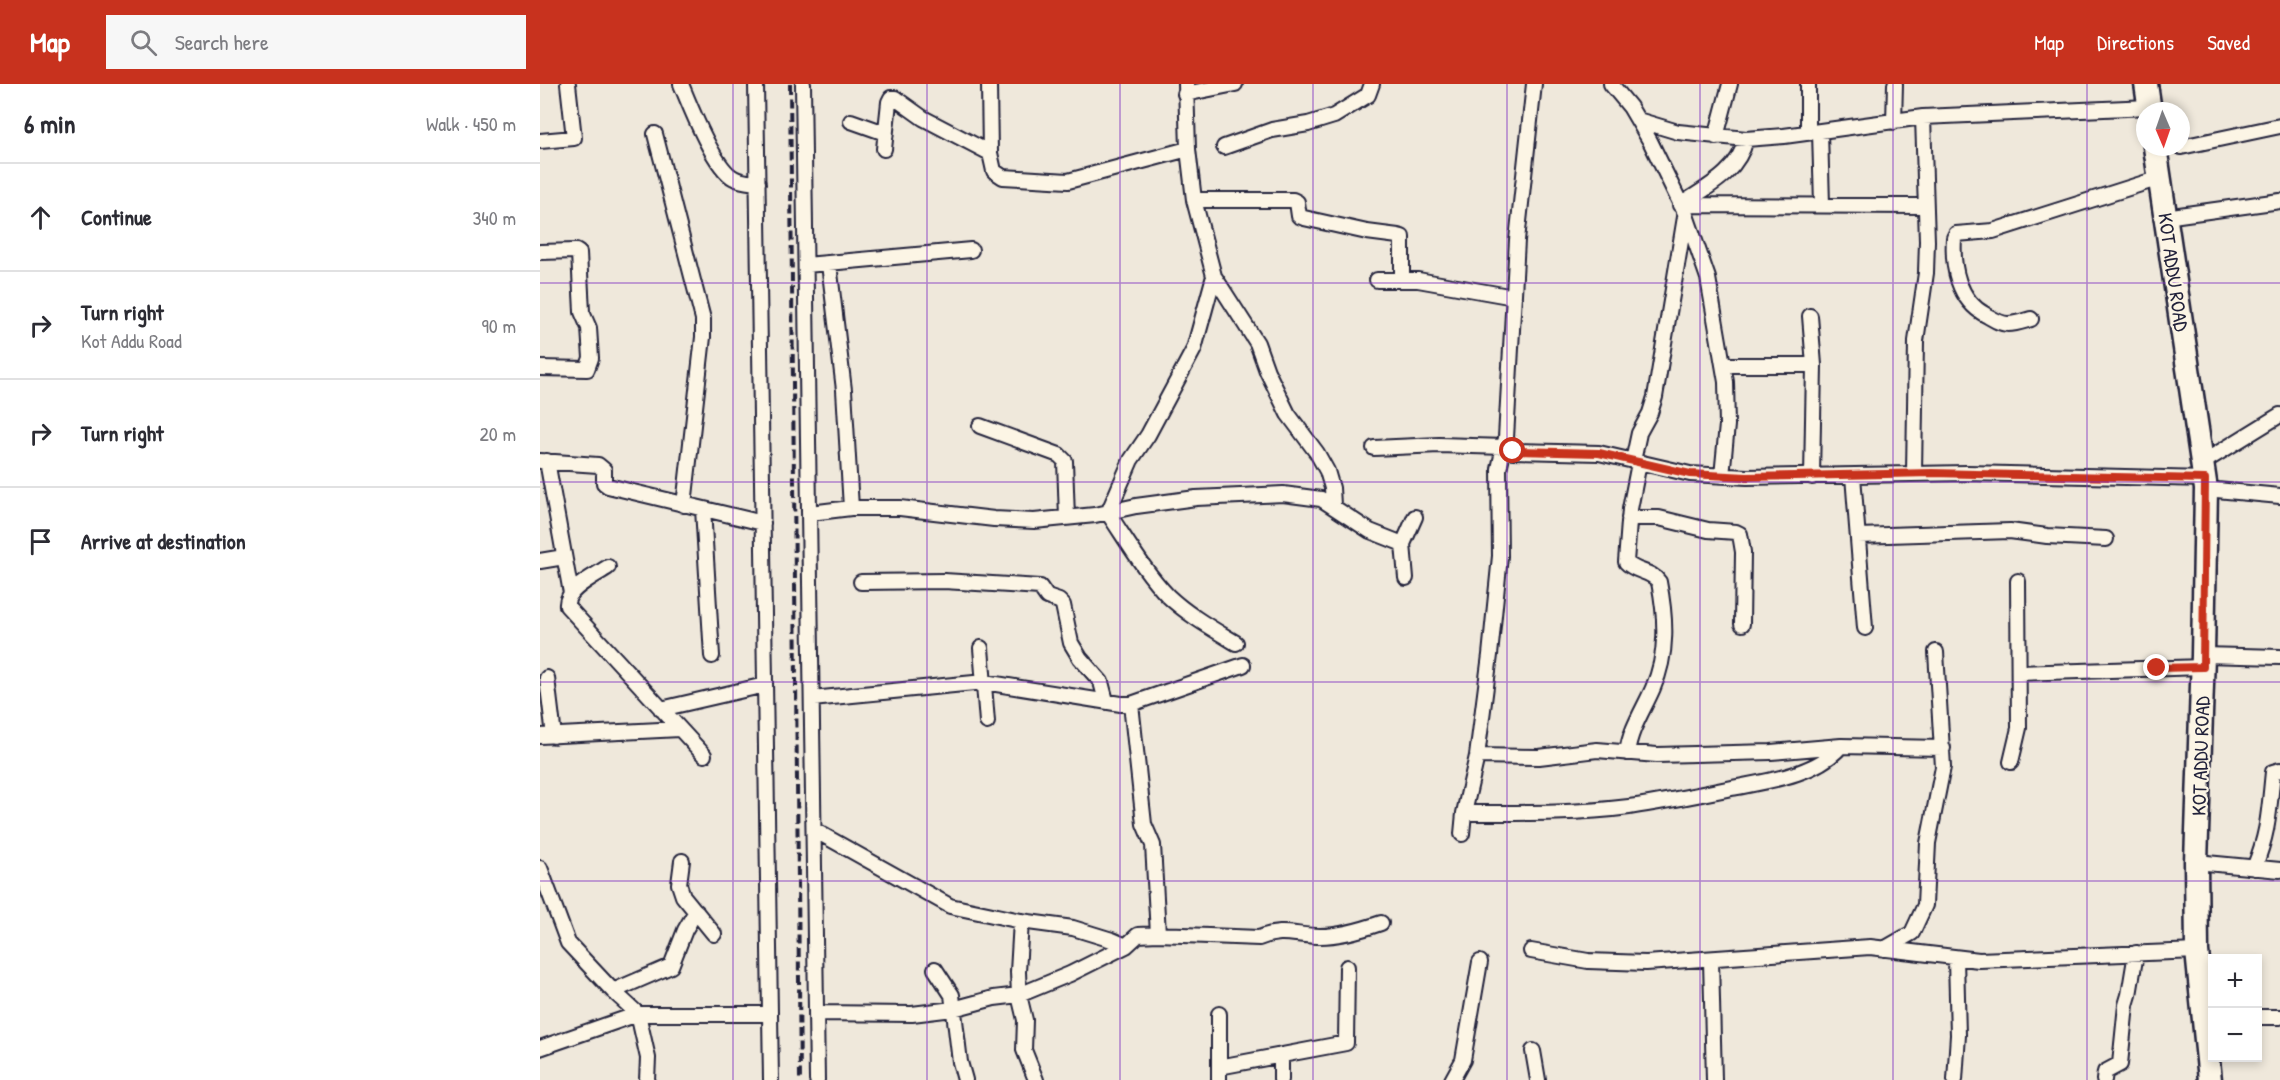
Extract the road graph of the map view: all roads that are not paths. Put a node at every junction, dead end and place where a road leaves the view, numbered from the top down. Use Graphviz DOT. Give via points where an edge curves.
graph roads {
  1 [pos="568,84"];
  2 [pos="681,84"];
  3 [pos="756,84"];
  4 [pos="803,84"];
  5 [pos="989,84"];
  6 [pos="1235,84"];
  7 [pos="1372,84"];
  8 [pos="1534,84"];
  9 [pos="1611,84"];
  10 [pos="1730,84"];
  11 [pos="1808,84"];
  12 [pos="1895,84"];
  13 [pos="2146,84"];
  14 [pos="1186,89"];
  15 [pos="2149,102"];
  16 [pos="2136,109"];
  17 [pos="1923,117"];
  18 [pos="1638,120"];
  19 [pos="851,121"];
  20 [pos="1894,122"];
  21 [pos="2280,126"];
  22 [pos="1814,132"];
  23 [pos="885,133"];
  24 [pos="655,134"];
  25 [pos="1716,137"];
  26 [pos="1746,139"];
  27 [pos="540,141"];
  28 [pos="2190,145"];
  29 [pos="1224,147"];
  30 [pos="884,149"];
  31 [pos="1188,149"];
  32 [pos="990,153"];
  33 [pos="2157,156"];
  34 [pos="2160,178"];
  35 [pos="758,183"];
  36 [pos="1194,200"];
  37 [pos="2280,201"];
  38 [pos="1822,205"];
  39 [pos="1925,206"];
  40 [pos="1683,210"];
  41 [pos="2165,217"];
  42 [pos="971,249"];
  43 [pos="540,252"];
  44 [pos="830,264"];
  45 [pos="806,265"];
  46 [pos="1214,276"];
  47 [pos="1402,279"];
  48 [pos="1377,280"];
  49 [pos="1514,297"];
  50 [pos="1810,316"];
  51 [pos="2031,319"];
  52 [pos="1724,365"];
  53 [pos="1814,365"];
  54 [pos="540,368"];
  55 [pos="2280,415"];
  56 [pos="980,426"];
  57 [pos="1505,447"];
  58 [pos="1374,448"];
  59 [pos="543,461"];
  60 [pos="1636,462"];
  61 [pos="1914,473"];
  62 [pos="1722,476"];
  63 [pos="1853,476"];
  64 [pos="1812,477"];
  65 [pos="2204,477"];
  66 [pos="2280,496"];
  67 [pos="684,505"];
  68 [pos="1333,505"];
  69 [pos="850,508"];
  70 [pos="704,509"];
  71 [pos="810,513"];
  72 [pos="1108,513"];
  73 [pos="1415,517"];
  74 [pos="1067,518"];
  75 [pos="1629,518"];
  76 [pos="763,524"];
  77 [pos="1858,536"];
  78 [pos="2106,539"];
  79 [pos="1403,544"];
  80 [pos="564,556"];
  81 [pos="540,561"];
  82 [pos="608,567"];
  83 [pos="1406,578"];
  84 [pos="2018,581"];
  85 [pos="861,582"];
  86 [pos="571,593"];
  87 [pos="1742,624"];
  88 [pos="1865,628"];
  89 [pos="1236,643"];
  90 [pos="981,648"];
  91 [pos="1936,652"];
  92 [pos="712,656"];
  93 [pos="2280,657"];
  94 [pos="2203,661"];
  95 [pos="1243,665"];
  96 [pos="2019,673"];
  97 [pos="547,678"];
  98 [pos="984,682"];
  99 [pos="765,685"];
  100 [pos="812,699"];
  101 [pos="1106,701"];
  102 [pos="1131,704"];
  103 [pos="661,709"];
  104 [pos="987,722"];
  105 [pos="680,729"];
  106 [pos="547,736"];
  107 [pos="1841,746"];
  108 [pos="1943,747"];
  109 [pos="1627,753"];
  110 [pos="704,755"];
  111 [pos="1477,756"];
  112 [pos="2011,762"];
  113 [pos="2280,770"];
  114 [pos="1464,813"];
  115 [pos="814,830"];
  116 [pos="1462,834"];
  117 [pos="682,861"];
  118 [pos="2196,862"];
  119 [pos="2254,867"];
  120 [pos="540,868"];
  121 [pos="2280,870"];
  122 [pos="696,911"];
  123 [pos="1021,921"];
  124 [pos="1381,922"];
  125 [pos="714,934"];
  126 [pos="1158,934"];
  127 [pos="1126,946"];
  128 [pos="1884,949"];
  129 [pos="1532,951"];
  130 [pos="2197,951"];
  131 [pos="2136,953"];
  132 [pos="1956,959"];
  133 [pos="1711,960"];
  134 [pos="1480,962"];
  135 [pos="1347,967"];
  136 [pos="935,969"];
  137 [pos="613,991"];
  138 [pos="1019,995"];
  139 [pos="953,1009"];
  140 [pos="816,1013"];
  141 [pos="638,1014"];
  142 [pos="770,1014"];
  143 [pos="1219,1014"];
  144 [pos="2208,1016"];
  145 [pos="2262,1017"];
  146 [pos="2280,1017"];
  147 [pos="540,1048"];
  148 [pos="1533,1051"];
  149 [pos="1281,1055"];
  150 [pos="2210,1062"];
  151 [pos="1219,1073"];
  152 [pos="647,1080"];
  153 [pos="771,1080"];
  154 [pos="817,1080"];
  155 [pos="965,1080"];
  156 [pos="1036,1080"];
  157 [pos="1281,1080"];
  158 [pos="1452,1080"];
  159 [pos="1538,1080"];
  160 [pos="1714,1080"];
  161 [pos="1954,1080"];
  162 [pos="2104,1080"];
  163 [pos="2211,1080"];
  1 -- 27 [label="street" via="574,138"];
  2 -- 35 [label="street" via="719,162 732,177"];
  3 -- 35 [label="street"];
  4 -- 45 [label="street"];
  5 -- 32 [label="street"];
  6 -- 14 [label="street"];
  7 -- 29 [label="street" via="1368,95 1334,116 1272,130"];
  8 -- 49 [label="street"];
  9 -- 18 [label="street"];
  10 -- 25 [label="street"];
  11 -- 22 [label="street"];
  12 -- 20 [label="street"];
  13 -- 15 [label="main road"];
  14 -- 31 [label="street"];
  16 -- 17 [label="street"];
  17 -- 20 [label="street"];
  17 -- 39 [label="street"];
  18 -- 25 [label="street" via="1678,132"];
  18 -- 40 [label="street"];
  19 -- 23 [label="street"];
  20 -- 22 [label="street"];
  21 -- 28 [label="street"];
  22 -- 26 [label="street"];
  22 -- 38 [label="street"];
  23 -- 30 [label="street"];
  23 -- 32 [label="street" via="889,102 895,98 923,118"];
  24 -- 67 [label="street" via="703,319"];
  25 -- 26 [label="street"];
  26 -- 40 [label="street" via="1734,166"];
  31 -- 32 [label="street" via="1068,181 1003,177 994,171"];
  31 -- 36 [label="street"];
  33 -- 34 [label="main road, KOT ADDU ROAD"];
  34 -- 41 [label="main road, KOT ADDU ROAD"];
  34 -- 51 [label="street" via="1993,231 1956,234 1954,263 1969,303 2006,324"];
  35 -- 76 [label="street"];
  36 -- 46 [label="street"];
  36 -- 47 [label="street" via="1293,200 1297,202 1299,216 1304,218 1402,237"];
  37 -- 41 [label="street"];
  38 -- 39 [label="street"];
  38 -- 40 [label="street"];
  39 -- 61 [label="street" via="1926,273 1916,341"];
  40 -- 52 [label="street" via="1708,278"];
  40 -- 60 [label="street" via="1655,397 1639,434"];
  41 -- 65 [label="main road, KOT ADDU ROAD"];
  42 -- 44 [label="street"];
  43 -- 54 [label="street" via="579,253 582,312 589,328 591,358 587,369"];
  44 -- 45 [label="street"];
  44 -- 69 [label="street" via="844,390"];
  45 -- 71 [label="street"];
  46 -- 68 [label="street" via="1257,343 1288,414 1327,471"];
  46 -- 72 [label="street" via="1194,349 1131,460"];
  47 -- 48 [label="street"];
  47 -- 49 [label="street"];
  49 -- 57 [label="street"];
  50 -- 53 [label="street"];
  52 -- 53 [label="street"];
  52 -- 62 [label="street" via="1727,425"];
  53 -- 64 [label="street"];
  55 -- 65 [label="street" via="2256,428"];
  56 -- 74 [label="street" via="1059,455 1065,461"];
  57 -- 58 [label="street"];
  57 -- 60 [label="street" via="1513,451 1599,453"];
  57 -- 111 [label="street" via="1499,469 1500,556"];
  59 -- 67 [label="street" via="598,465 604,470 604,483 608,486"];
  59 -- 80 [label="street"];
  60 -- 62 [label="street" via="1690,474"];
  60 -- 75 [label="street"];
  61 -- 63 [label="street"];
  61 -- 65 [label="street"];
  62 -- 64 [label="street"];
  63 -- 64 [label="street"];
  63 -- 77 [label="street"];
  65 -- 66 [label="street"];
  65 -- 94 [label="main road, KOT ADDU ROAD"];
  67 -- 70 [label="street"];
  68 -- 72 [label="street" via="1321,499 1283,494 1196,498"];
  68 -- 79 [label="street" via="1370,531"];
  69 -- 71 [label="street"];
  69 -- 74 [label="street" via="900,508 994,519"];
  70 -- 76 [label="street"];
  70 -- 92 [label="street"];
  71 -- 100 [label="street"];
  72 -- 74 [label="street"];
  72 -- 89 [label="street" via="1168,596"];
  73 -- 79 [label="street"];
  75 -- 87 [label="street" via="1659,518 1740,534"];
  75 -- 109 [label="street" via="1626,562 1655,576 1659,582 1665,630 1659,671"];
  76 -- 99 [label="street"];
  77 -- 78 [label="street" via="2010,531"];
  77 -- 88 [label="street"];
  79 -- 83 [label="street"];
  80 -- 81 [label="street"];
  80 -- 86 [label="street"];
  82 -- 86 [label="street"];
  84 -- 96 [label="street"];
  85 -- 101 [label="street" via="944,581 1040,587 1047,597 1062,602 1071,643 1101,682"];
  86 -- 103 [label="street" via="566,600 570,611"];
  90 -- 98 [label="street"];
  91 -- 108 [label="street"];
  93 -- 94 [label="street"];
  94 -- 96 [label="street"];
  94 -- 118 [label="main road, KOT ADDU ROAD"];
  95 -- 102 [label="street"];
  96 -- 112 [label="street" via="2019,729"];
  97 -- 106 [label="street"];
  98 -- 100 [label="street"];
  98 -- 101 [label="street"];
  98 -- 104 [label="street"];
  99 -- 103 [label="street"];
  99 -- 142 [label="street"];
  100 -- 115 [label="street"];
  101 -- 102 [label="street"];
  102 -- 126 [label="street" via="1144,824 1153,845"];
  103 -- 105 [label="street"];
  105 -- 106 [label="street"];
  105 -- 110 [label="street"];
  107 -- 108 [label="street"];
  107 -- 109 [label="street" via="1771,752"];
  107 -- 114 [label="street" via="1831,758 1797,773 1690,797 1627,807"];
  108 -- 128 [label="street" via="1926,866 1925,905 1912,933"];
  109 -- 111 [label="street" via="1597,750 1539,757"];
  111 -- 114 [label="street"];
  113 -- 119 [label="street" via="2273,772 2269,821"];
  114 -- 116 [label="street"];
  115 -- 123 [label="street" via="950,906"];
  115 -- 140 [label="street"];
  117 -- 122 [label="street" via="679,884 683,896"];
  118 -- 119 [label="street"];
  118 -- 130 [label="main road, KOT ADDU ROAD"];
  119 -- 121 [label="street"];
  120 -- 137 [label="street" via="568,943"];
  122 -- 125 [label="street"];
  122 -- 137 [label="street" via="671,966"];
  123 -- 127 [label="street" via="1073,928"];
  123 -- 138 [label="street"];
  124 -- 126 [label="street" via="1344,934 1320,936 1273,932 1259,938"];
  126 -- 127 [label="street" via="1138,935"];
  127 -- 138 [label="street"];
  128 -- 132 [label="street"];
  128 -- 133 [label="street"];
  129 -- 133 [label="street" via="1587,961"];
  130 -- 131 [label="street"];
  130 -- 144 [label="main road, KOT ADDU ROAD"];
  131 -- 132 [label="street"];
  131 -- 162 [label="street" via="2120,1064 2105,1072"];
  132 -- 161 [label="street" via="1958,1035"];
  133 -- 160 [label="street"];
  134 -- 158 [label="street" via="1463,1060"];
  135 -- 149 [label="street" via="1346,1043"];
  136 -- 139 [label="street" via="952,995"];
  137 -- 141 [label="street"];
  138 -- 139 [label="street"];
  138 -- 156 [label="street" via="1025,1020 1024,1050"];
  139 -- 140 [label="street" via="912,1014"];
  139 -- 155 [label="street"];
  140 -- 154 [label="street"];
  141 -- 142 [label="street"];
  141 -- 147 [label="street"];
  141 -- 152 [label="street" via="648,1058"];
  142 -- 153 [label="street"];
  143 -- 151 [label="street"];
  145 -- 146 [label="street"];
  148 -- 159 [label="street"];
  149 -- 151 [label="street"];
  149 -- 157 [label="street"];
  150 -- 163 [label="main road, KOT ADDU ROAD"];
}
